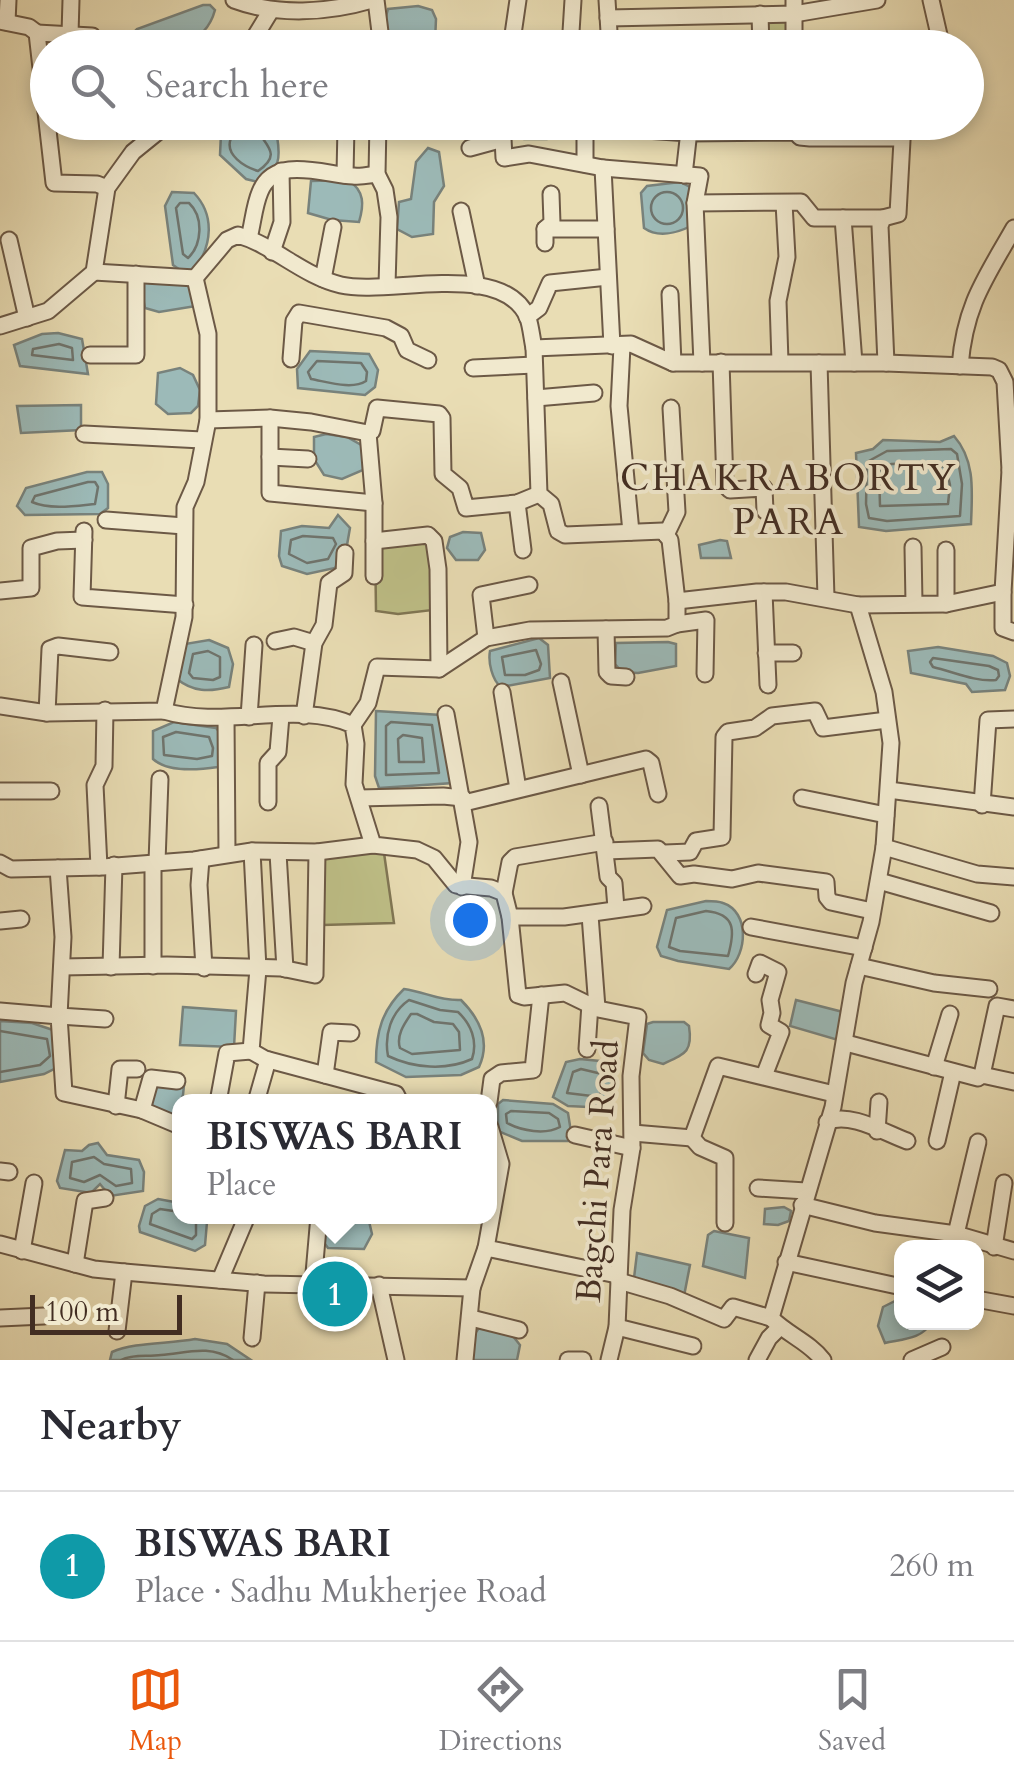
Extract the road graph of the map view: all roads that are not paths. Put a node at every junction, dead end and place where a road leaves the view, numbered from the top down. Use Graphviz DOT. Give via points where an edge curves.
graph roads {
  1 [pos="8,0"];
  2 [pos="71,0"];
  3 [pos="234,0"];
  4 [pos="374,0"];
  5 [pos="518,0"];
  6 [pos="573,0"];
  7 [pos="607,0"];
  8 [pos="878,0"];
  9 [pos="931,0"];
  10 [pos="794,7"];
  11 [pos="270,12"];
  12 [pos="760,14"];
  13 [pos="608,18"];
  14 [pos="3,22"];
  15 [pos="32,30"];
  16 [pos="70,30"];
  17 [pos="259,30"];
  18 [pos="379,30"];
  19 [pos="514,30"];
  20 [pos="571,30"];
  21 [pos="609,30"];
  22 [pos="760,30"];
  23 [pos="938,30"];
  24 [pos="48,140"];
  25 [pos="148,140"];
  26 [pos="343,140"];
  27 [pos="378,140"];
  28 [pos="499,140"];
  29 [pos="503,140"];
  30 [pos="585,140"];
  31 [pos="688,140"];
  32 [pos="902,140"];
  33 [pos="470,148"];
  34 [pos="584,164"];
  35 [pos="603,168"];
  36 [pos="281,171"];
  37 [pos="377,174"];
  38 [pos="345,175"];
  39 [pos="684,175"];
  40 [pos="106,188"];
  41 [pos="551,194"];
  42 [pos="695,203"];
  43 [pos="784,203"];
  44 [pos="461,211"];
  45 [pos="842,218"];
  46 [pos="883,218"];
  47 [pos="333,227"];
  48 [pos="1014,228"];
  49 [pos="606,230"];
  50 [pos="249,238"];
  51 [pos="9,240"];
  52 [pos="272,252"];
  53 [pos="94,272"];
  54 [pos="136,274"];
  55 [pos="608,276"];
  56 [pos="195,278"];
  57 [pos="323,279"];
  58 [pos="387,285"];
  59 [pos="477,286"];
  60 [pos="670,294"];
  61 [pos="528,317"];
  62 [pos="27,318"];
  63 [pos="0,326"];
  64 [pos="617,346"];
  65 [pos="90,355"];
  66 [pos="534,357"];
  67 [pos="290,359"];
  68 [pos="428,360"];
  69 [pos="721,362"];
  70 [pos="780,362"];
  71 [pos="673,363"];
  72 [pos="702,363"];
  73 [pos="820,363"];
  74 [pos="854,363"];
  75 [pos="886,363"];
  76 [pos="960,366"];
  77 [pos="472,368"];
  78 [pos="594,393"];
  79 [pos="536,398"];
  80 [pos="671,408"];
  81 [pos="270,418"];
  82 [pos="208,420"];
  83 [pos="368,433"];
  84 [pos="84,434"];
  85 [pos="202,440"];
  86 [pos="270,457"];
  87 [pos="308,458"];
  88 [pos="1012,470"];
  89 [pos="539,494"];
  90 [pos="518,503"];
  91 [pos="374,504"];
  92 [pos="764,511"];
  93 [pos="106,520"];
  94 [pos="184,526"];
  95 [pos="632,532"];
  96 [pos="666,536"];
  97 [pos="374,542"];
  98 [pos="913,548"];
  99 [pos="524,550"];
  100 [pos="946,550"];
  101 [pos="346,553"];
  102 [pos="374,576"];
  103 [pos="530,585"];
  104 [pos="0,590"];
  105 [pos="764,592"];
  106 [pos="1003,592"];
  107 [pos="826,598"];
  108 [pos="677,601"];
  109 [pos="914,603"];
  110 [pos="185,604"];
  111 [pos="946,604"];
  112 [pos="858,605"];
  113 [pos="677,624"];
  114 [pos="606,629"];
  115 [pos="1014,632"];
  116 [pos="486,638"];
  117 [pos="275,640"];
  118 [pos="314,643"];
  119 [pos="254,645"];
  120 [pos="110,652"];
  121 [pos="766,652"];
  122 [pos="793,653"];
  123 [pos="439,668"];
  124 [pos="704,674"];
  125 [pos="626,677"];
  126 [pos="560,682"];
  127 [pos="768,685"];
  128 [pos="502,692"];
  129 [pos="0,706"];
  130 [pos="105,710"];
  131 [pos="164,711"];
  132 [pos="47,713"];
  133 [pos="446,714"];
  134 [pos="280,716"];
  135 [pos="304,716"];
  136 [pos="248,717"];
  137 [pos="226,718"];
  138 [pos="887,720"];
  139 [pos="1014,720"];
  140 [pos="353,724"];
  141 [pos="581,775"];
  142 [pos="160,778"];
  143 [pos="518,788"];
  144 [pos="888,790"];
  145 [pos="0,791"];
  146 [pos="51,791"];
  147 [pos="658,794"];
  148 [pos="359,798"];
  149 [pos="802,798"];
  150 [pos="464,801"];
  151 [pos="268,802"];
  152 [pos="982,805"];
  153 [pos="599,806"];
  154 [pos="1014,807"];
  155 [pos="886,815"];
  156 [pos="373,844"];
  157 [pos="605,846"];
  158 [pos="884,847"];
  159 [pos="252,851"];
  160 [pos="316,852"];
  161 [pos="227,853"];
  162 [pos="278,854"];
  163 [pos="665,854"];
  164 [pos="201,859"];
  165 [pos="155,862"];
  166 [pos="0,863"];
  167 [pos="107,866"];
  168 [pos="956,866"];
  169 [pos="58,868"];
  170 [pos="1014,877"];
  171 [pos="879,881"];
  172 [pos="462,887"];
  173 [pos="504,893"];
  174 [pos="946,898"];
  175 [pos="643,906"];
  176 [pos="616,908"];
  177 [pos="872,911"];
  178 [pos="991,914"];
  179 [pos="590,915"];
  180 [pos="510,917"];
  181 [pos="20,919"];
  182 [pos="0,921"];
  183 [pos="864,948"];
  184 [pos="153,966"];
  185 [pos="859,966"];
  186 [pos="62,967"];
  187 [pos="111,967"];
  188 [pos="204,968"];
  189 [pos="258,969"];
  190 [pos="285,969"];
  191 [pos="989,989"];
  192 [pos="542,996"];
  193 [pos="593,1006"];
  194 [pos="1014,1009"];
  195 [pos="0,1011"];
  196 [pos="950,1014"];
  197 [pos="59,1016"];
  198 [pos="105,1020"];
  199 [pos="351,1033"];
  200 [pos="846,1043"];
  201 [pos="587,1049"];
  202 [pos="251,1051"];
  203 [pos="268,1060"];
  204 [pos="934,1068"];
  205 [pos="137,1069"];
  206 [pos="953,1072"];
  207 [pos="324,1075"];
  208 [pos="764,1076"];
  209 [pos="982,1076"];
  210 [pos="177,1081"];
  211 [pos="1014,1082"];
  212 [pos="219,1094"];
  213 [pos="258,1094"];
  214 [pos="396,1094"];
  215 [pos="490,1094"];
  216 [pos="834,1094"];
  217 [pos="880,1102"];
  218 [pos="116,1106"];
  219 [pos="142,1110"];
  220 [pos="827,1122"];
  221 [pos="172,1123"];
  222 [pos="877,1131"];
  223 [pos="575,1135"];
  224 [pos="692,1138"];
  225 [pos="633,1140"];
  226 [pos="907,1140"];
  227 [pos="938,1141"];
  228 [pos="978,1142"];
  229 [pos="497,1151"];
  230 [pos="497,1178"];
  231 [pos="34,1183"];
  232 [pos="1004,1184"];
  233 [pos="758,1188"];
  234 [pos="105,1198"];
  235 [pos="804,1198"];
  236 [pos="725,1223"];
  237 [pos="243,1224"];
  238 [pos="318,1224"];
  239 [pos="486,1224"];
  240 [pos="956,1234"];
  241 [pos="0,1244"];
  242 [pos="994,1247"];
  243 [pos="486,1248"];
  244 [pos="22,1251"];
  245 [pos="1014,1251"];
  246 [pos="786,1262"];
  247 [pos="75,1264"];
  248 [pos="124,1272"];
  249 [pos="618,1278"];
  250 [pos="220,1280"];
  251 [pos="257,1283"];
  252 [pos="313,1285"];
  253 [pos="894,1285"];
  254 [pos="379,1286"];
  255 [pos="473,1286"];
  256 [pos="984,1301"];
  257 [pos="1014,1306"];
  258 [pos="44,1316"];
  259 [pos="0,1318"];
  260 [pos="471,1318"];
  261 [pos="776,1322"];
  262 [pos="617,1327"];
  263 [pos="520,1330"];
  264 [pos="117,1331"];
  265 [pos="252,1338"];
  266 [pos="693,1346"];
  267 [pos="942,1348"];
  268 [pos="396,1360"];
  269 [pos="465,1360"];
  270 [pos="568,1360"];
  271 [pos="582,1360"];
  272 [pos="609,1360"];
  273 [pos="758,1360"];
  274 [pos="823,1360"];
  275 [pos="912,1360"];
  1 -- 14 [label="street"];
  2 -- 16 [label="street"];
  3 -- 11 [label="street"];
  4 -- 11 [label="street"];
  4 -- 18 [label="street"];
  5 -- 19 [label="street"];
  6 -- 20 [label="street"];
  7 -- 13 [label="street"];
  8 -- 10 [label="street"];
  9 -- 23 [label="street"];
  10 -- 12 [label="street"];
  11 -- 17 [label="street"];
  12 -- 13 [label="street"];
  12 -- 22 [label="street"];
  13 -- 21 [label="street"];
  14 -- 15 [label="street"];
  24 -- 40 [label="street" via="52,181"];
  25 -- 40 [label="street"];
  26 -- 38 [label="street"];
  27 -- 37 [label="street"];
  28 -- 33 [label="street"];
  29 -- 34 [label="street" via="504,158 529,154"];
  30 -- 34 [label="street"];
  31 -- 39 [label="street"];
  32 -- 46 [label="street" via="898,214"];
  34 -- 35 [label="street"];
  35 -- 39 [label="street"];
  35 -- 49 [label="street"];
  36 -- 38 [label="street"];
  36 -- 50 [label="street" via="260,193"];
  36 -- 52 [label="street" via="282,222"];
  37 -- 38 [label="street"];
  37 -- 58 [label="street" via="388,217"];
  39 -- 42 [label="street" via="700,176"];
  40 -- 53 [label="street"];
  41 -- 49 [label="street" via="552,223 545,236"];
  42 -- 43 [label="street"];
  42 -- 72 [label="street"];
  43 -- 45 [label="street" via="803,203 814,218"];
  43 -- 70 [label="street"];
  44 -- 59 [label="street"];
  45 -- 46 [label="street"];
  45 -- 74 [label="street"];
  46 -- 75 [label="street"];
  47 -- 57 [label="street"];
  48 -- 76 [label="street" via="974,300"];
  49 -- 55 [label="street"];
  50 -- 52 [label="street"];
  50 -- 56 [label="street" via="227,240"];
  51 -- 62 [label="street"];
  52 -- 57 [label="street"];
  53 -- 54 [label="street"];
  53 -- 62 [label="street" via="60,304"];
  54 -- 56 [label="street"];
  54 -- 65 [label="street" via="136,355"];
  55 -- 61 [label="street" via="550,284"];
  55 -- 64 [label="street"];
  56 -- 82 [label="street" via="208,334"];
  57 -- 58 [label="street" via="344,286"];
  58 -- 59 [label="street"];
  59 -- 61 [label="street" via="510,296"];
  60 -- 71 [label="street"];
  61 -- 66 [label="street"];
  62 -- 63 [label="street"];
  64 -- 66 [label="street"];
  64 -- 71 [label="street" via="631,344"];
  64 -- 95 [label="street"];
  66 -- 77 [label="street"];
  66 -- 79 [label="street"];
  67 -- 68 [label="street" via="299,313 386,328"];
  69 -- 70 [label="street"];
  69 -- 72 [label="street"];
  69 -- 92 [label="street" via="725,485 764,488"];
  70 -- 73 [label="street"];
  71 -- 72 [label="street"];
  73 -- 74 [label="street"];
  73 -- 107 [label="street"];
  74 -- 75 [label="street"];
  75 -- 76 [label="street"];
  76 -- 88 [label="street" via="992,367 1003,375"];
  78 -- 79 [label="street"];
  79 -- 89 [label="street"];
  80 -- 96 [label="street" via="678,512"];
  81 -- 82 [label="street"];
  81 -- 83 [label="street"];
  81 -- 86 [label="street"];
  82 -- 85 [label="street"];
  83 -- 90 [label="street" via="378,408 441,415 443,474 460,488 466,508"];
  83 -- 91 [label="street"];
  84 -- 85 [label="street"];
  85 -- 94 [label="street"];
  86 -- 87 [label="street"];
  86 -- 91 [label="street" via="270,493"];
  88 -- 106 [label="street"];
  89 -- 90 [label="street"];
  89 -- 95 [label="street" via="551,504 561,534"];
  90 -- 99 [label="street"];
  91 -- 97 [label="street"];
  93 -- 94 [label="street"];
  94 -- 110 [label="street"];
  95 -- 96 [label="street"];
  96 -- 108 [label="street"];
  97 -- 102 [label="street"];
  97 -- 123 [label="street" via="428,536 434,541"];
  98 -- 109 [label="street"];
  100 -- 111 [label="street"];
  101 -- 118 [label="street" via="344,574 328,583 324,625"];
  103 -- 116 [label="street" via="481,595"];
  104 -- 110 [label="street" via="30,588 31,548 84,536 82,596"];
  105 -- 107 [label="street"];
  105 -- 108 [label="street"];
  105 -- 121 [label="street"];
  106 -- 111 [label="street"];
  106 -- 115 [label="street" via="1003,628"];
  107 -- 112 [label="street"];
  108 -- 113 [label="street"];
  109 -- 111 [label="street"];
  109 -- 112 [label="street"];
  110 -- 131 [label="street"];
  112 -- 138 [label="street"];
  113 -- 114 [label="street"];
  113 -- 124 [label="street" via="706,620"];
  114 -- 116 [label="street"];
  114 -- 125 [label="street" via="607,672"];
  116 -- 123 [label="street"];
  117 -- 118 [label="street"];
  118 -- 135 [label="street"];
  119 -- 136 [label="street"];
  120 -- 132 [label="street" via="50,649"];
  121 -- 122 [label="street"];
  121 -- 127 [label="street"];
  123 -- 140 [label="street" via="377,666 368,704"];
  126 -- 141 [label="street"];
  128 -- 143 [label="street"];
  129 -- 132 [label="street"];
  130 -- 131 [label="street"];
  130 -- 132 [label="street"];
  130 -- 167 [label="street" via="104,766 96,785"];
  131 -- 137 [label="street"];
  133 -- 150 [label="street"];
  134 -- 135 [label="street"];
  134 -- 136 [label="street"];
  134 -- 151 [label="street" via="278,752 268,763"];
  135 -- 140 [label="street"];
  136 -- 137 [label="street"];
  137 -- 161 [label="street"];
  138 -- 144 [label="street"];
  138 -- 163 [label="street" via="823,728 815,711 772,716 756,728 728,732 722,837 696,842 690,852"];
  139 -- 152 [label="street" via="988,720"];
  140 -- 148 [label="street"];
  141 -- 143 [label="street"];
  141 -- 147 [label="street" via="649,760"];
  142 -- 165 [label="street"];
  143 -- 150 [label="street"];
  144 -- 152 [label="street"];
  144 -- 155 [label="street"];
  145 -- 146 [label="street"];
  148 -- 150 [label="street"];
  148 -- 156 [label="street"];
  149 -- 155 [label="street"];
  150 -- 172 [label="street" via="469,842"];
  152 -- 154 [label="street"];
  153 -- 157 [label="street"];
  155 -- 158 [label="street"];
  156 -- 160 [label="street"];
  156 -- 172 [label="street" via="434,858"];
  157 -- 163 [label="street" via="651,847"];
  157 -- 173 [label="street" via="515,857"];
  157 -- 176 [label="street"];
  158 -- 168 [label="street"];
  158 -- 171 [label="street"];
  159 -- 161 [label="street"];
  159 -- 162 [label="street"];
  159 -- 189 [label="street"];
  160 -- 162 [label="street"];
  160 -- 190 [label="street" via="314,975"];
  161 -- 164 [label="street"];
  162 -- 190 [label="street"];
  163 -- 177 [label="street" via="677,875 770,874 826,882 831,902"];
  164 -- 165 [label="street"];
  164 -- 188 [label="street"];
  165 -- 167 [label="street"];
  165 -- 184 [label="street"];
  166 -- 169 [label="street" via="11,869"];
  167 -- 169 [label="street"];
  167 -- 187 [label="street"];
  168 -- 170 [label="street"];
  168 -- 174 [label="street"];
  169 -- 186 [label="street"];
  171 -- 174 [label="street"];
  171 -- 177 [label="street"];
  172 -- 173 [label="street"];
  173 -- 180 [label="street"];
  174 -- 178 [label="street"];
  175 -- 176 [label="street"];
  176 -- 179 [label="street"];
  177 -- 183 [label="street"];
  179 -- 180 [label="street"];
  179 -- 193 [label="street"];
  180 -- 192 [label="street" via="518,995"];
  181 -- 182 [label="street"];
  183 -- 185 [label="street"];
  183 -- 208 [label="street" via="757,929 757,969 778,972 769,1025 781,1031"];
  184 -- 187 [label="street"];
  184 -- 188 [label="street"];
  185 -- 191 [label="street"];
  185 -- 200 [label="street"];
  186 -- 187 [label="street"];
  186 -- 197 [label="street"];
  188 -- 189 [label="street"];
  189 -- 190 [label="street"];
  189 -- 202 [label="street"];
  192 -- 193 [label="street, Bagchi Para Road" via="564,993"];
  192 -- 215 [label="street" via="533,1070 492,1078"];
  193 -- 201 [label="street"];
  193 -- 225 [label="street, Bagchi Para Road" via="638,1016"];
  194 -- 209 [label="street" via="997,1006"];
  195 -- 197 [label="street"];
  196 -- 204 [label="street"];
  197 -- 198 [label="street"];
  197 -- 218 [label="street" via="64,1093"];
  199 -- 207 [label="street" via="330,1032"];
  200 -- 204 [label="street"];
  200 -- 216 [label="street"];
  202 -- 203 [label="street"];
  202 -- 212 [label="street" via="227,1053"];
  203 -- 207 [label="street"];
  203 -- 213 [label="street"];
  204 -- 206 [label="street"];
  205 -- 218 [label="street" via="120,1069"];
  206 -- 209 [label="street"];
  206 -- 227 [label="street"];
  207 -- 214 [label="street"];
  208 -- 216 [label="street"];
  208 -- 224 [label="street" via="716,1068"];
  209 -- 211 [label="street"];
  210 -- 219 [label="street" via="151,1078"];
  216 -- 220 [label="street"];
  217 -- 222 [label="street"];
  218 -- 219 [label="street"];
  219 -- 221 [label="street"];
  220 -- 222 [label="street" via="835,1118"];
  220 -- 235 [label="street"];
  222 -- 226 [label="street"];
  223 -- 225 [label="street"];
  224 -- 225 [label="street"];
  224 -- 236 [label="street" via="725,1159"];
  225 -- 249 [label="street, Bagchi Para Road"];
  228 -- 240 [label="street"];
  229 -- 230 [label="street"];
  231 -- 244 [label="street"];
  232 -- 242 [label="street"];
  233 -- 235 [label="street"];
  234 -- 247 [label="street" via="85,1201"];
  235 -- 240 [label="street" via="875,1223"];
  235 -- 246 [label="street"];
  237 -- 250 [label="street"];
  238 -- 252 [label="street"];
  239 -- 243 [label="street"];
  240 -- 242 [label="street"];
  241 -- 244 [label="street"];
  242 -- 245 [label="street"];
  243 -- 249 [label="street"];
  243 -- 255 [label="street"];
  244 -- 247 [label="street"];
  246 -- 253 [label="street"];
  246 -- 261 [label="street"];
  247 -- 248 [label="street"];
  248 -- 250 [label="street"];
  248 -- 264 [label="street"];
  249 -- 261 [label="street" via="724,1319 733,1308"];
  249 -- 262 [label="street, Bagchi Para Road"];
  250 -- 251 [label="street"];
  251 -- 252 [label="street"];
  251 -- 265 [label="street"];
  252 -- 254 [label="street"];
  254 -- 255 [label="street"];
  254 -- 268 [label="street"];
  255 -- 260 [label="street"];
  256 -- 257 [label="street"];
  258 -- 259 [label="street"];
  260 -- 263 [label="street"];
  260 -- 269 [label="street"];
  261 -- 273 [label="street"];
  261 -- 274 [label="street"];
  262 -- 266 [label="street"];
  262 -- 272 [label="street, Bagchi Para Road"];
  267 -- 275 [label="street"];
  270 -- 271 [label="street"];
}
